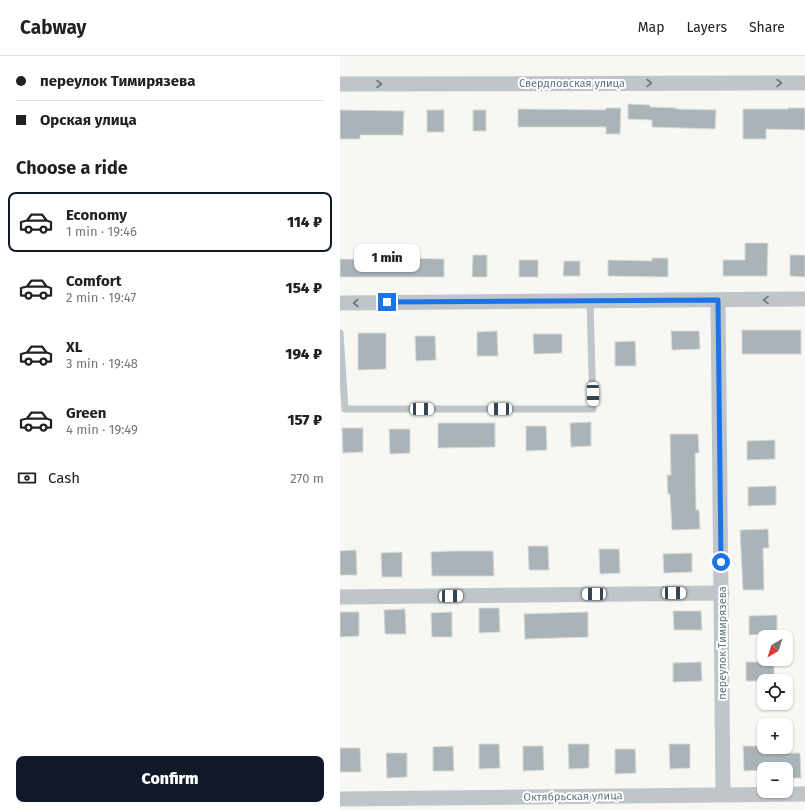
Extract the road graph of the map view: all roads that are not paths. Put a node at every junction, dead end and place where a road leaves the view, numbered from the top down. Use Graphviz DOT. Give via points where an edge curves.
graph roads {
  1 [pos="805,83"];
  2 [pos="340,84"];
  3 [pos="805,299"];
  4 [pos="718,300"];
  5 [pos="590,301"];
  6 [pos="340,303"];
  7 [pos="340,333"];
  8 [pos="722,593"];
  9 [pos="340,597"];
  10 [pos="723,794"];
  11 [pos="805,794"];
  12 [pos="340,799"];
  13 [pos="387,804"];
  2 -- 1 [label="street, Свердловская улица, one-way"];
  3 -- 4 [label="street, one-way"];
  4 -- 5 [label="street"];
  4 -- 8 [label="street, переулок Тимирязева"];
  5 -- 6 [label="street, one-way"];
  5 -- 7 [label="lane" via="593,409 345,409"];
  8 -- 9 [label="street"];
  8 -- 10 [label="street, переулок Тимирязева"];
  10 -- 11 [label="street, Октябрьская улица"];
  10 -- 13 [label="street, Октябрьская улица"];
  12 -- 13 [label="street, Октябрьская улица"];
}
